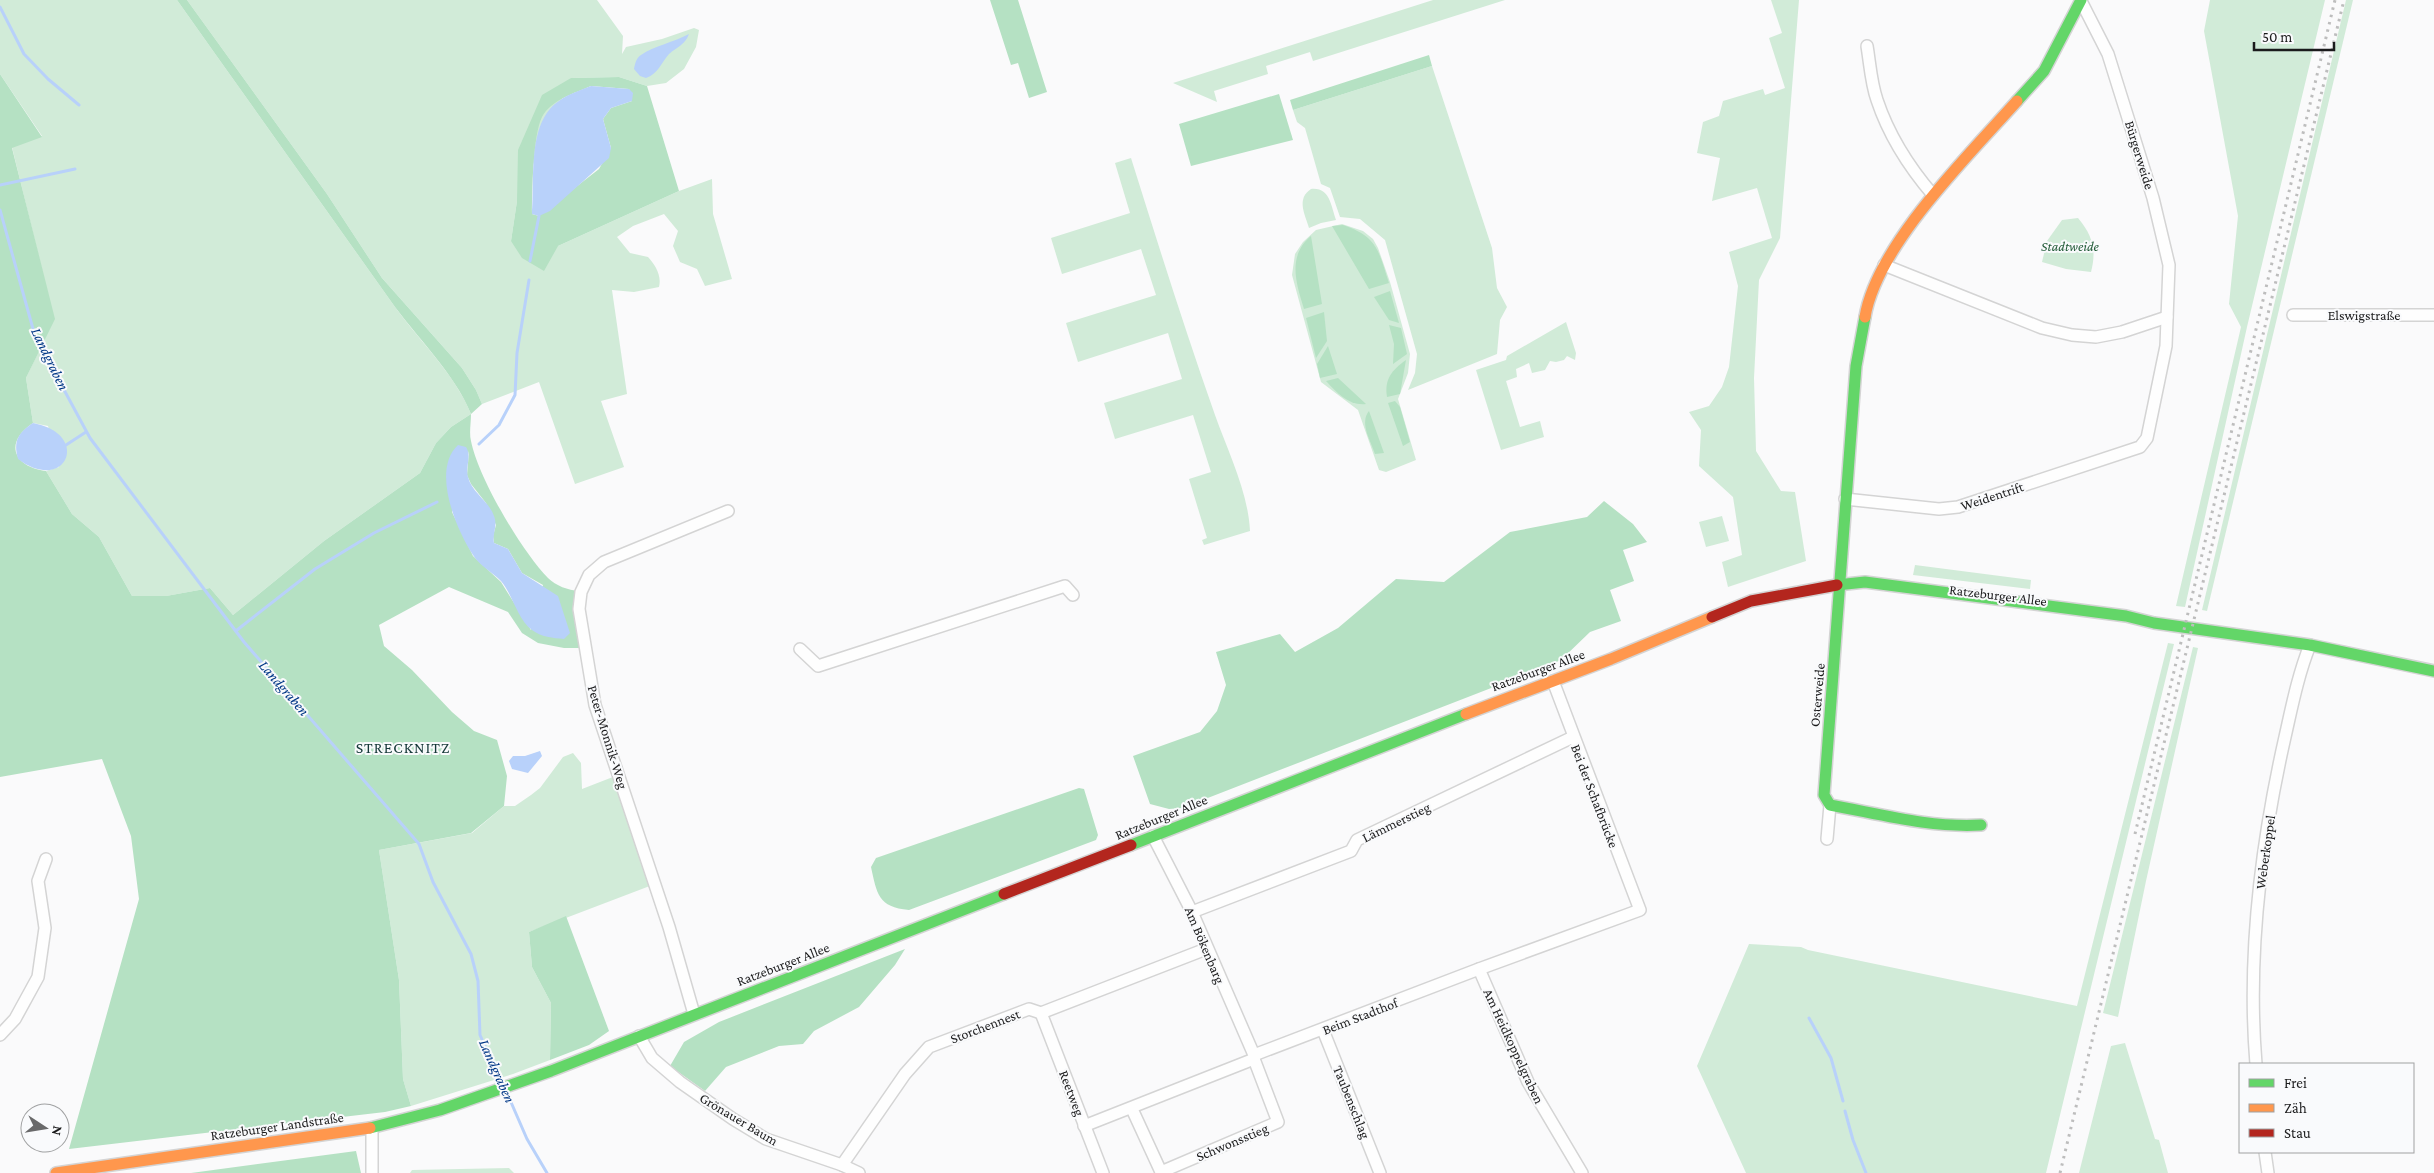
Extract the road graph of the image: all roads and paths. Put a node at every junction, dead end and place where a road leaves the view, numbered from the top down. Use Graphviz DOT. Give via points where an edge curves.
graph roads {
  1 [pos="2081,0"];
  2 [pos="1867,46"];
  3 [pos="1933,195"];
  4 [pos="1884,265"];
  5 [pos="2293,315"];
  6 [pos="2434,315"];
  7 [pos="2167,317"];
  8 [pos="2105,458"];
  9 [pos="1845,499"];
  10 [pos="728,511"];
  11 [pos="1839,586"];
  12 [pos="1073,595"];
  13 [pos="2310,645"];
  14 [pos="800,649"];
  15 [pos="2434,671"];
  16 [pos="1553,681"];
  17 [pos="1572,737"];
  18 [pos="1830,805"];
  19 [pos="1981,825"];
  20 [pos="1153,836"];
  21 [pos="1827,839"];
  22 [pos="46,859"];
  23 [pos="1640,910"];
  24 [pos="1192,912"];
  25 [pos="1206,948"];
  26 [pos="1479,969"];
  27 [pos="1042,1013"];
  28 [pos="694,1014"];
  29 [pos="1323,1030"];
  30 [pos="0,1035"];
  31 [pos="639,1036"];
  32 [pos="1254,1057"];
  33 [pos="2256,1063"];
  34 [pos="497,1091"];
  35 [pos="1132,1109"];
  36 [pos="1084,1126"];
  37 [pos="372,1128"];
  38 [pos="2265,1153"];
  39 [pos="842,1165"];
  40 [pos="56,1173"];
  41 [pos="372,1173"];
  42 [pos="859,1173"];
  43 [pos="1103,1173"];
  44 [pos="1380,1173"];
  45 [pos="1582,1173"];
  46 [pos="2268,1173"];
  1 -- 3 [label="main road" via="2044,71"];
  1 -- 7 [label="street, Bürgerweide" via="2108,54 2153,198 2169,265"];
  2 -- 3 [label="street" via="1876,99 1900,152"];
  3 -- 4 [label="main road"];
  4 -- 7 [label="street" via="2042,328 2072,335 2096,337"];
  4 -- 9 [label="main road" via="1866,309 1856,366"];
  5 -- 6 [label="street, Elswigstraße"];
  7 -- 8 [label="street, Bürgerweide" via="2166,346 2147,438 2140,447"];
  8 -- 9 [label="street, Weidentrift" via="1950,509"];
  9 -- 11 [label="main road"];
  10 -- 28 [label="street, Peter-Monnik-Weg" via="604,562 589,575 581,592 579,609 595,705 669,927"];
  11 -- 13 [label="main road, Ratzeburger Allee" via="1865,582 2091,611"];
  11 -- 16 [label="main road, Ratzeburger Allee" via="1785,592 1751,600"];
  11 -- 18 [label="main road, Osterweide" via="1824,784 1824,795"];
  12 -- 14 [label="street" via="1065,586 818,666"];
  13 -- 15 [label="main road, Ratzeburger Allee"];
  13 -- 33 [label="street, Weberkoppel" via="2301,667 2280,759 2261,875 2254,1012"];
  16 -- 17 [label="street, Bei der Schafbrücke"];
  16 -- 20 [label="main road, Ratzeburger Allee"];
  17 -- 23 [label="street, Bei der Schafbrücke"];
  17 -- 24 [label="street, Lämmerstieg" via="1357,840 1351,851"];
  18 -- 19 [label="main road" via="1952,826"];
  18 -- 21 [label="street, Osterweide"];
  20 -- 24 [label="street, Am Bökenbarg"];
  20 -- 28 [label="main road, Ratzeburger Allee"];
  22 -- 30 [label="street" via="38,881 44,928 38,977 16,1019"];
  23 -- 26 [label="street, Beim Stadthof"];
  24 -- 25 [label="street, Am Bökenbarg"];
  25 -- 27 [label="street, Storchennest"];
  25 -- 32 [label="street, Am Bökenbarg"];
  26 -- 29 [label="street, Beim Stadthof"];
  26 -- 45 [label="street, Am Heidkoppelgraben" via="1528,1082"];
  27 -- 36 [label="street, Reetweg"];
  27 -- 39 [label="street, Storchennest" via="1029,1009 929,1047 905,1074"];
  28 -- 31 [label="main road, Ratzeburger Allee"];
  29 -- 32 [label="street, Beim Stadthof"];
  29 -- 44 [label="street, Taubenschlag"];
  31 -- 34 [label="main road, Ratzeburger Allee"];
  31 -- 39 [label="street, Grönauer Baum" via="652,1058 733,1119 766,1139"];
  32 -- 35 [label="street, Beim Stadthof"];
  32 -- 35 [label="street, Schwonsstieg" via="1278,1122 1161,1172"];
  34 -- 37 [label="main road, Ratzeburger Landstraße"];
  35 -- 36 [label="street, Beim Stadthof"];
  36 -- 43 [label="street, Reetweg"];
  37 -- 40 [label="main road, Ratzeburger Landstraße"];
  37 -- 41 [label="street"];
  38 -- 46 [label="street"];
  39 -- 42 [label="street, Grönauer Baum"];
}
